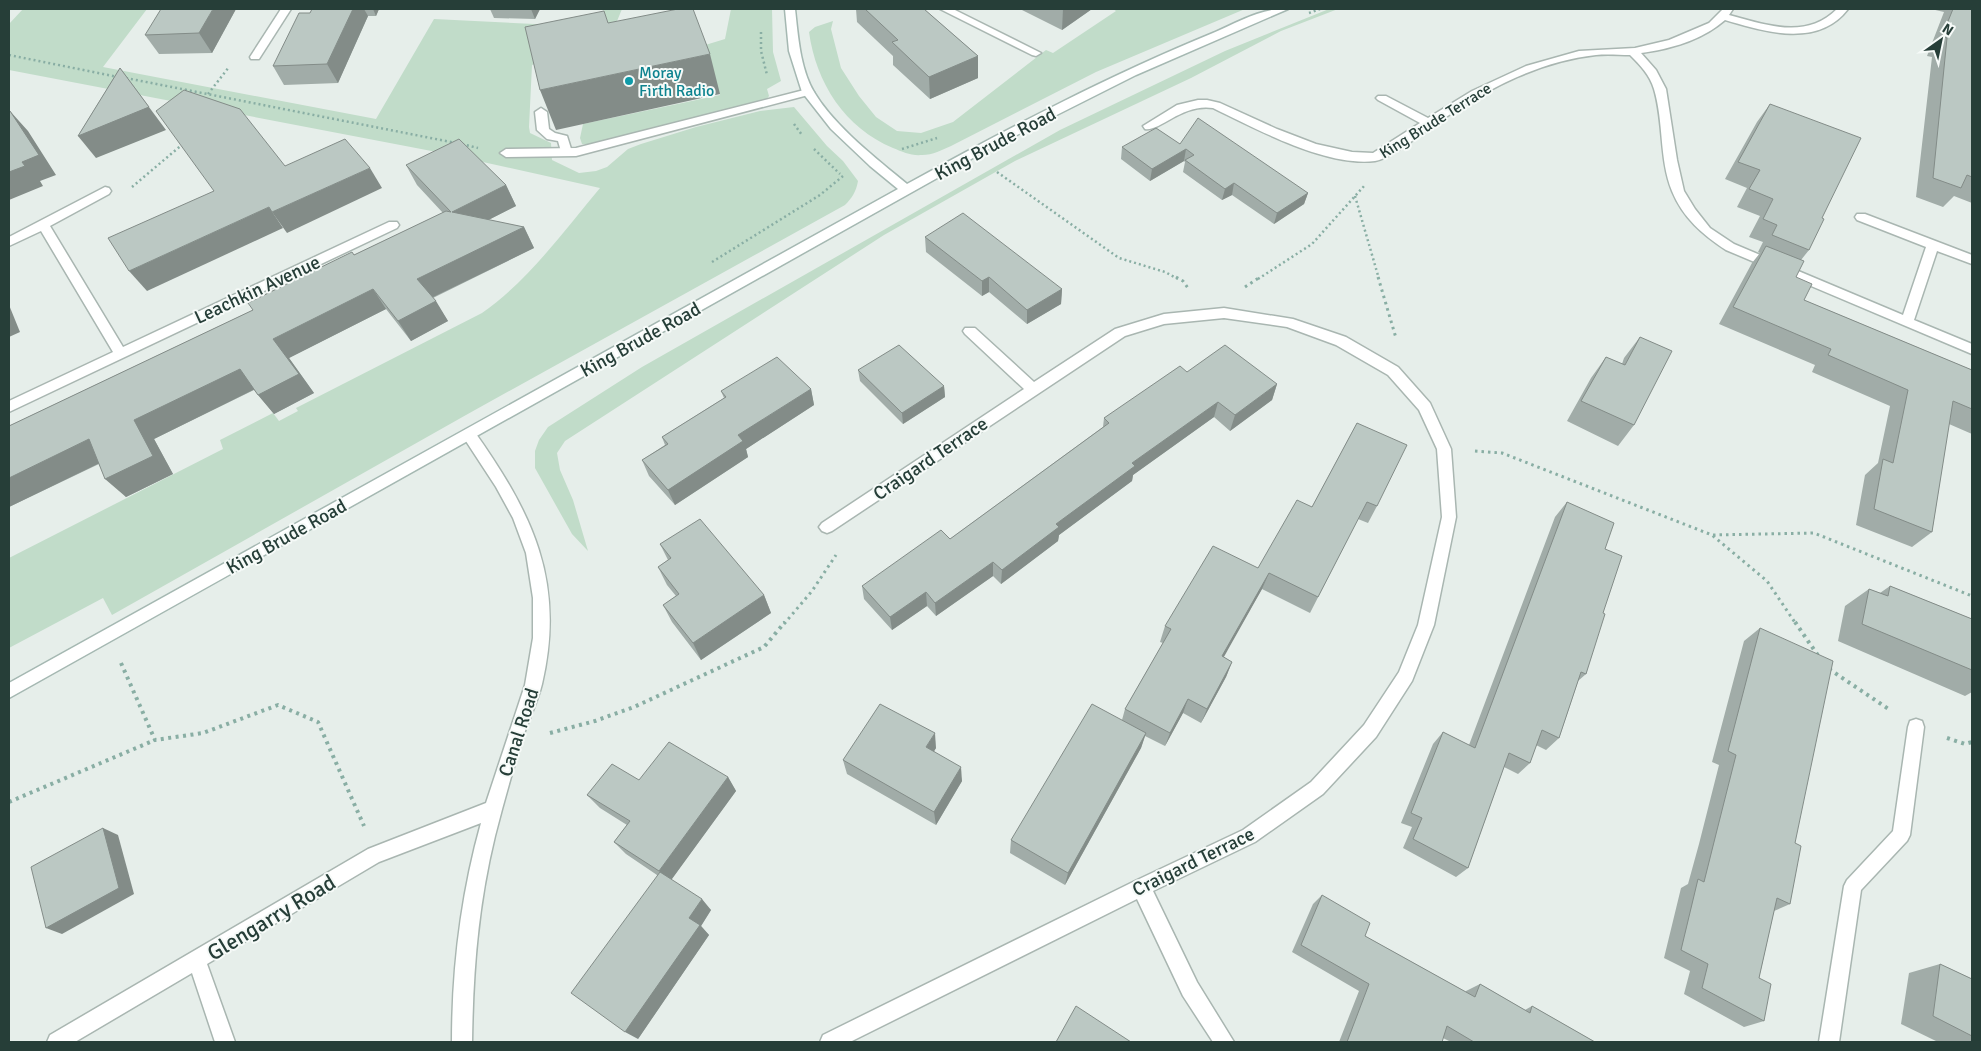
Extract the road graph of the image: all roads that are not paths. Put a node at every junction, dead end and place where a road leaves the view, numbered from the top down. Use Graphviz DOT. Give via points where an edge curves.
graph roads {
  1 [pos="286,9"];
  2 [pos="790,9"];
  3 [pos="945,9"];
  4 [pos="1283,9"];
  5 [pos="1843,9"];
  6 [pos="1726,13"];
  7 [pos="1633,51"];
  8 [pos="1036,53"];
  9 [pos="255,57"];
  10 [pos="808,92"];
  11 [pos="1382,98"];
  12 [pos="541,112"];
  13 [pos="1428,123"];
  14 [pos="1149,126"];
  15 [pos="566,152"];
  16 [pos="506,153"];
  17 [pos="907,190"];
  18 [pos="105,191"];
  19 [pos="1861,217"];
  20 [pos="43,225"];
  21 [pos="393,225"];
  22 [pos="9,242"];
  23 [pos="1933,245"];
  24 [pos="1972,260"];
  25 [pos="1907,322"];
  26 [pos="970,331"];
  27 [pos="1972,349"];
  28 [pos="120,353"];
  29 [pos="1033,389"];
  30 [pos="9,407"];
  31 [pos="470,435"];
  32 [pos="827,527"];
  33 [pos="9,691"];
  34 [pos="1916,727"];
  35 [pos="494,809"];
  36 [pos="1141,887"];
  37 [pos="197,961"];
  38 [pos="57,1042"];
  39 [pos="225,1042"];
  40 [pos="462,1042"];
  41 [pos="830,1042"];
  42 [pos="1224,1042"];
  43 [pos="1829,1042"];
  1 -- 9 [label="street"];
  2 -- 10 [label="street" via="794,51"];
  3 -- 8 [label="street"];
  4 -- 17 [label="street, King Brude Road" via="1115,81 985,146"];
  5 -- 6 [label="street, King Brude Terrace" via="1830,23 1791,32 1758,26"];
  6 -- 7 [label="street, King Brude Terrace" via="1711,27 1675,42"];
  7 -- 13 [label="street, King Brude Terrace" via="1572,55 1512,74 1480,89"];
  7 -- 25 [label="street" via="1652,72 1660,89 1678,191 1706,231 1763,263"];
  10 -- 15 [label="street" via="670,129"];
  10 -- 17 [label="street" via="835,126"];
  11 -- 13 [label="street"];
  12 -- 15 [label="street" via="543,130 563,139"];
  13 -- 14 [label="street, King Brude Terrace" via="1376,158 1353,156 1293,141 1205,102 1181,107"];
  15 -- 16 [label="street"];
  17 -- 31 [label="street, King Brude Road"];
  18 -- 20 [label="street"];
  19 -- 23 [label="street"];
  20 -- 22 [label="street"];
  20 -- 28 [label="street"];
  21 -- 28 [label="street, Leachkin Avenue"];
  23 -- 24 [label="street"];
  23 -- 25 [label="street"];
  25 -- 27 [label="street"];
  26 -- 29 [label="street"];
  28 -- 30 [label="street, Leachkin Avenue"];
  29 -- 32 [label="street, Craigard Terrace"];
  29 -- 36 [label="street, Craigard Terrace" via="1120,332 1164,319 1224,312 1288,322 1341,341 1392,371 1425,407 1444,449 1449,517 1426,625 1406,676 1370,731 1317,788 1249,836"];
  31 -- 33 [label="street, King Brude Road"];
  31 -- 35 [label="street, Canal Road" via="525,526 538,572 543,628 535,679"];
  34 -- 43 [label="street" via="1901,835 1853,886"];
  35 -- 37 [label="street, Glengarry Road" via="374,856"];
  35 -- 40 [label="street, Canal Road" via="473,895 465,946"];
  36 -- 41 [label="street, Craigard Terrace"];
  36 -- 42 [label="street" via="1190,989"];
  37 -- 38 [label="street, Glengarry Road"];
  37 -- 39 [label="street"];
}
